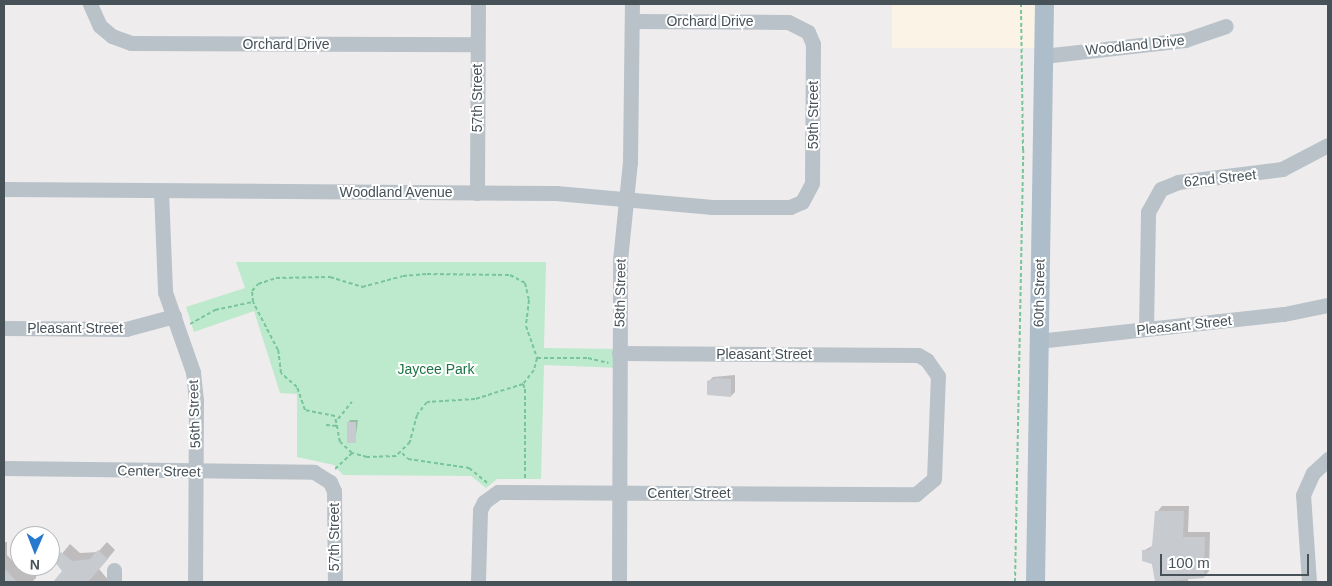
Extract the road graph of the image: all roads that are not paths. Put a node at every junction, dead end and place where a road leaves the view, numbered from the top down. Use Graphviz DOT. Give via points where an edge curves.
graph roads {
  1 [pos="90,4"];
  2 [pos="478,4"];
  3 [pos="632,4"];
  4 [pos="1044,4"];
  5 [pos="632,21"];
  6 [pos="788,22"];
  7 [pos="1226,26"];
  8 [pos="477,44"];
  9 [pos="1043,56"];
  10 [pos="1328,145"];
  11 [pos="4,189"];
  12 [pos="161,191"];
  13 [pos="477,193"];
  14 [pos="624,200"];
  15 [pos="787,207"];
  16 [pos="1328,305"];
  17 [pos="174,316"];
  18 [pos="4,328"];
  19 [pos="1146,329"];
  20 [pos="1038,341"];
  21 [pos="619,359"];
  22 [pos="1328,459"];
  23 [pos="4,468"];
  24 [pos="195,471"];
  25 [pos="314,472"];
  26 [pos="619,493"];
  27 [pos="916,494"];
  28 [pos="194,582"];
  29 [pos="335,582"];
  30 [pos="478,582"];
  31 [pos="619,582"];
  32 [pos="1035,582"];
  33 [pos="1309,582"];
  1 -- 8 [label="street, Orchard Drive" via="100,26 112,36 131,43"];
  2 -- 8 [label="street, 57th Street"];
  3 -- 5 [label="street, 58th Street"];
  4 -- 9 [label="main road, 60th Street"];
  5 -- 6 [label="street, Orchard Drive"];
  5 -- 14 [label="street, 58th Street" via="630,162"];
  6 -- 15 [label="street, 59th Street" via="808,32 813,44 813,57 812,183 802,202"];
  7 -- 9 [label="street, Woodland Drive" via="1185,40"];
  8 -- 13 [label="street, 57th Street"];
  9 -- 20 [label="main road, 60th Street"];
  10 -- 19 [label="street, 62nd Street" via="1282,169 1178,182 1161,189 1148,212"];
  11 -- 12 [label="street, Woodland Avenue"];
  12 -- 13 [label="street, Woodland Avenue"];
  12 -- 17 [label="street, 56th Street" via="165,292"];
  13 -- 14 [label="street, Woodland Avenue" via="556,193"];
  14 -- 15 [label="street, Woodland Avenue" via="690,207"];
  14 -- 21 [label="street, 58th Street"];
  16 -- 19 [label="street, Pleasant Street" via="1284,314"];
  17 -- 18 [label="street, Pleasant Street" via="126,329"];
  17 -- 24 [label="street, 56th Street" via="193,372"];
  19 -- 20 [label="street, Pleasant Street"];
  20 -- 32 [label="main road, 60th Street"];
  21 -- 26 [label="street, 58th Street"];
  21 -- 27 [label="street, Pleasant Street" via="908,354 927,360 938,376 937,472 929,486"];
  22 -- 33 [label="street" via="1313,473 1303,495"];
  23 -- 24 [label="street, Center Street"];
  24 -- 25 [label="street, Center Street"];
  24 -- 28 [label="street, 56th Street"];
  25 -- 29 [label="street, 57th Street" via="330,482 334,491"];
  26 -- 27 [label="street, Center Street"];
  26 -- 30 [label="street, Center Street" via="498,492 484,502 478,520"];
  26 -- 31 [label="street, 58th Street"];
}
